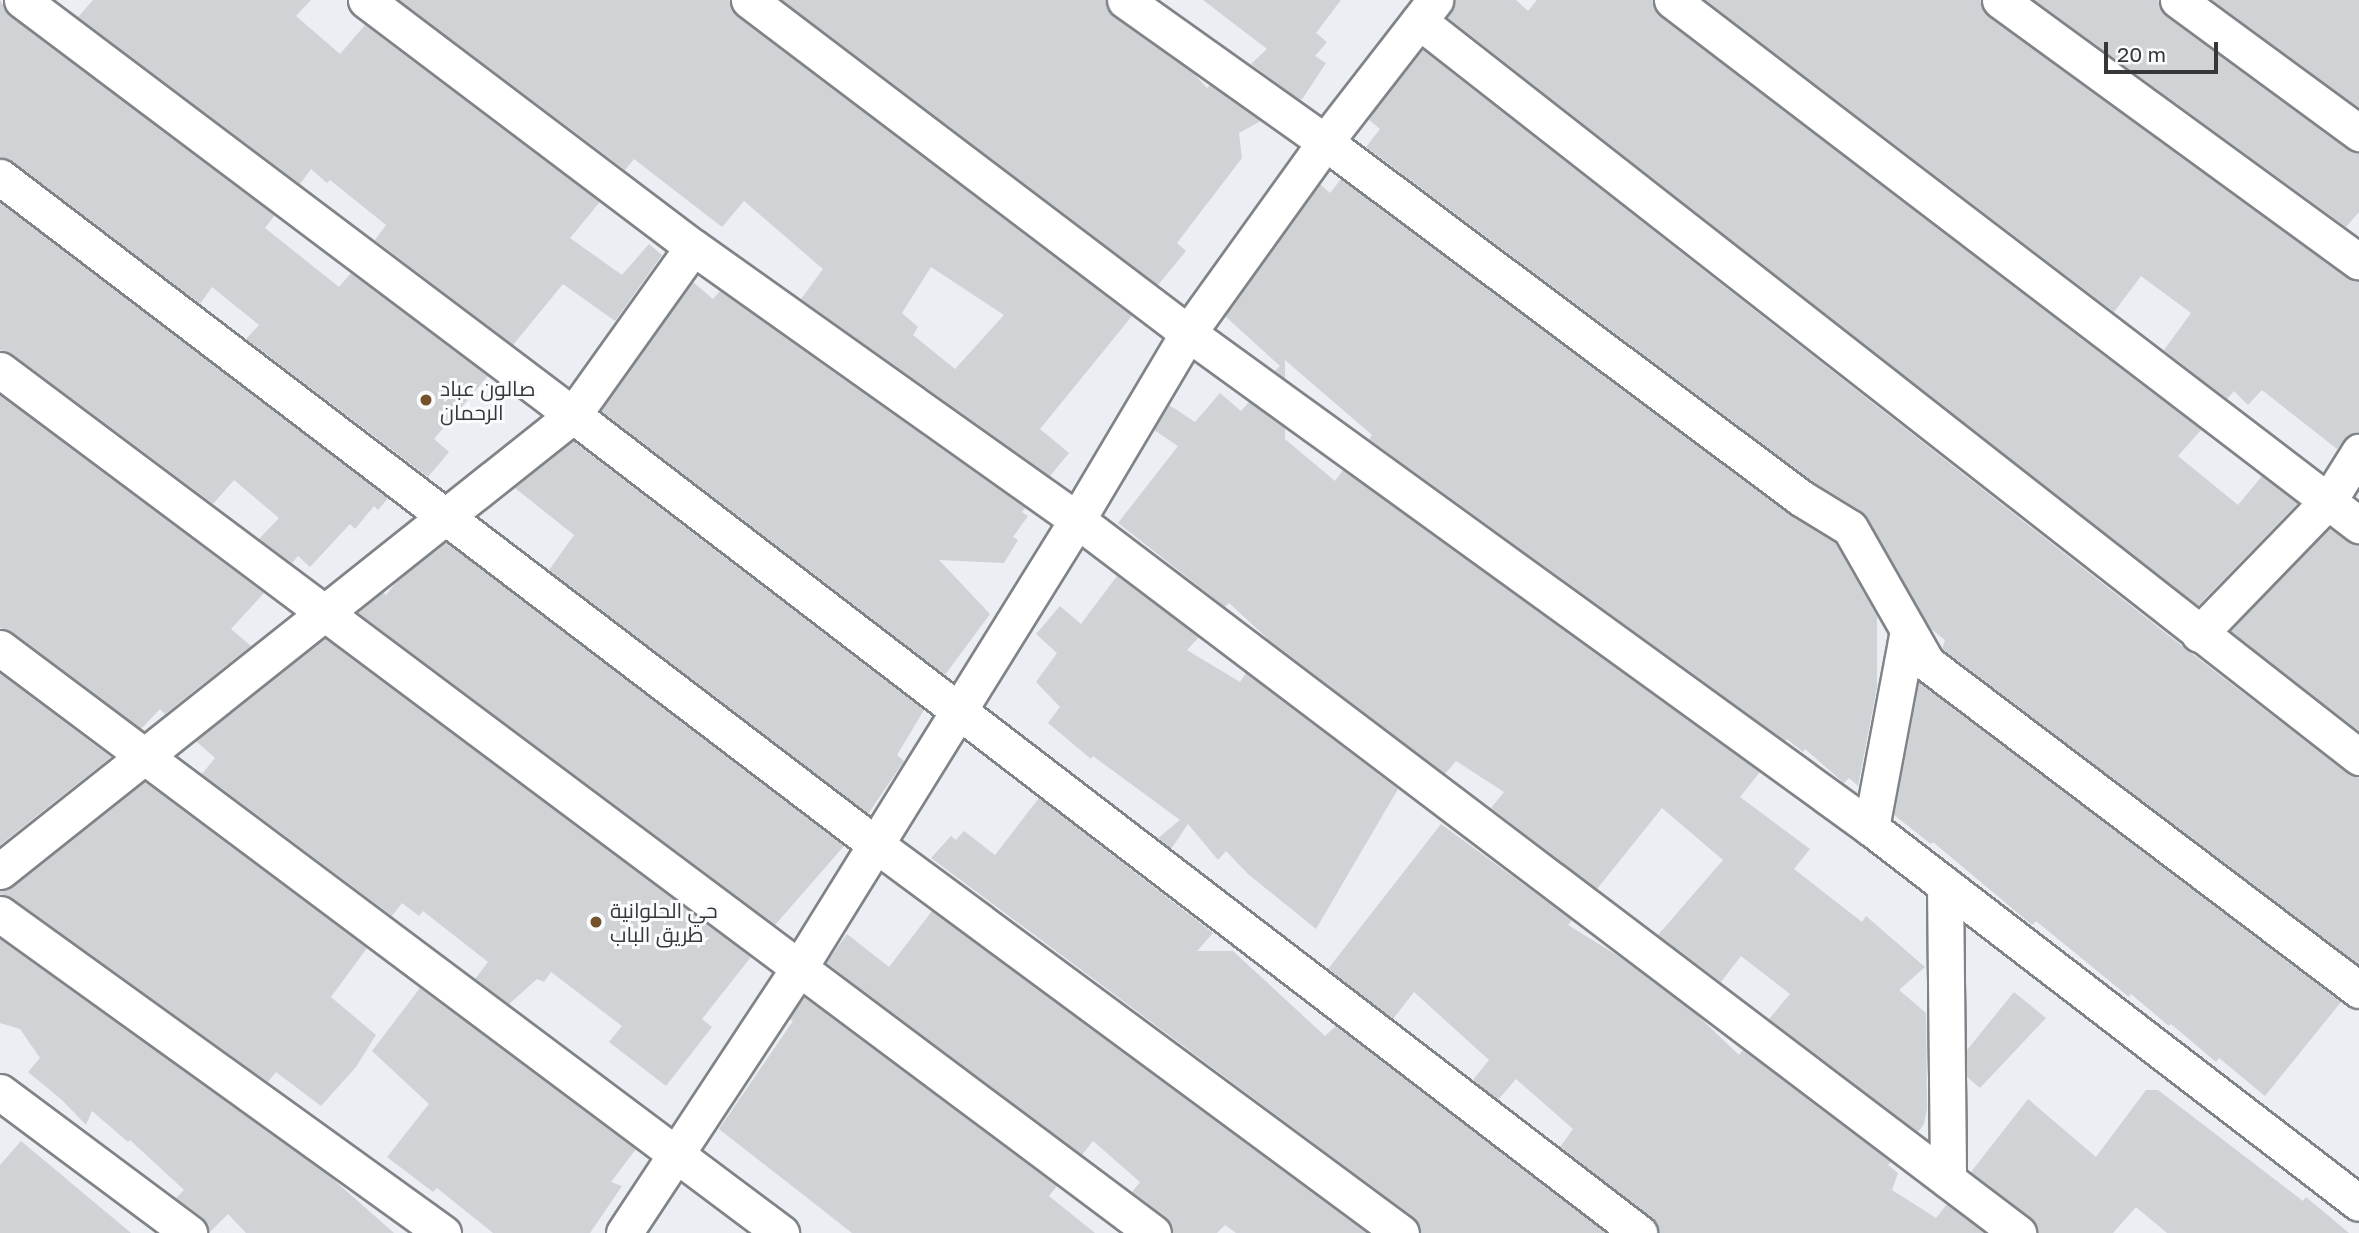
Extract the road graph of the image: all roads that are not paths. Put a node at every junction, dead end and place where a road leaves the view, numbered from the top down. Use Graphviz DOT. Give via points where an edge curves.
graph roads {
  1 [pos="22,0"];
  2 [pos="366,0"];
  3 [pos="749,0"];
  4 [pos="1125,0"];
  5 [pos="1672,0"];
  6 [pos="2000,0"];
  7 [pos="2178,0"];
  8 [pos="1427,10"];
  9 [pos="2359,133"];
  10 [pos="1325,142"];
  11 [pos="0,177"];
  12 [pos="693,247"];
  13 [pos="2359,262"];
  14 [pos="1188,333"];
  15 [pos="0,370"];
  16 [pos="573,415"];
  17 [pos="2359,452"];
  18 [pos="2329,500"];
  19 [pos="444,518"];
  20 [pos="1077,520"];
  21 [pos="2359,524"];
  22 [pos="324,613"];
  23 [pos="1908,630"];
  24 [pos="2199,634"];
  25 [pos="0,648"];
  26 [pos="957,709"];
  27 [pos="145,757"];
  28 [pos="2359,757"];
  29 [pos="1871,828"];
  30 [pos="875,844"];
  31 [pos="0,871"];
  32 [pos="1945,885"];
  33 [pos="0,914"];
  34 [pos="799,968"];
  35 [pos="2359,990"];
  36 [pos="0,1092"];
  37 [pos="675,1153"];
  38 [pos="1948,1180"];
  39 [pos="2359,1203"];
  40 [pos="2006,1228"];
  41 [pos="189,1233"];
  42 [pos="443,1233"];
  43 [pos="624,1233"];
  44 [pos="782,1233"];
  45 [pos="1153,1233"];
  46 [pos="1401,1233"];
  47 [pos="1639,1233"];
  1 -- 16 [label="street"];
  2 -- 12 [label="street"];
  3 -- 14 [label="street"];
  4 -- 10 [label="street"];
  5 -- 18 [label="street"];
  6 -- 13 [label="street"];
  7 -- 9 [label="street"];
  8 -- 10 [label="street"];
  8 -- 24 [label="street"];
  10 -- 14 [label="street"];
  10 -- 23 [label="street" via="1801,498 1850,528"];
  11 -- 19 [label="street"];
  12 -- 16 [label="street"];
  12 -- 20 [label="street"];
  14 -- 20 [label="street"];
  14 -- 29 [label="street"];
  15 -- 22 [label="street"];
  16 -- 19 [label="street"];
  16 -- 26 [label="street"];
  17 -- 18 [label="street"];
  18 -- 21 [label="street"];
  18 -- 24 [label="street"];
  19 -- 22 [label="street"];
  19 -- 30 [label="street"];
  20 -- 26 [label="street"];
  20 -- 38 [label="street"];
  22 -- 27 [label="street"];
  22 -- 34 [label="street"];
  23 -- 29 [label="street"];
  23 -- 35 [label="street" via="1927,663"];
  24 -- 28 [label="street"];
  25 -- 27 [label="street"];
  26 -- 30 [label="street"];
  26 -- 47 [label="street"];
  27 -- 31 [label="street"];
  27 -- 37 [label="street"];
  29 -- 32 [label="street"];
  30 -- 34 [label="street"];
  30 -- 46 [label="street"];
  32 -- 38 [label="street"];
  32 -- 39 [label="street"];
  33 -- 42 [label="street"];
  34 -- 37 [label="street"];
  34 -- 45 [label="street"];
  36 -- 41 [label="street"];
  37 -- 43 [label="street"];
  37 -- 44 [label="street"];
  38 -- 40 [label="street"];
}
